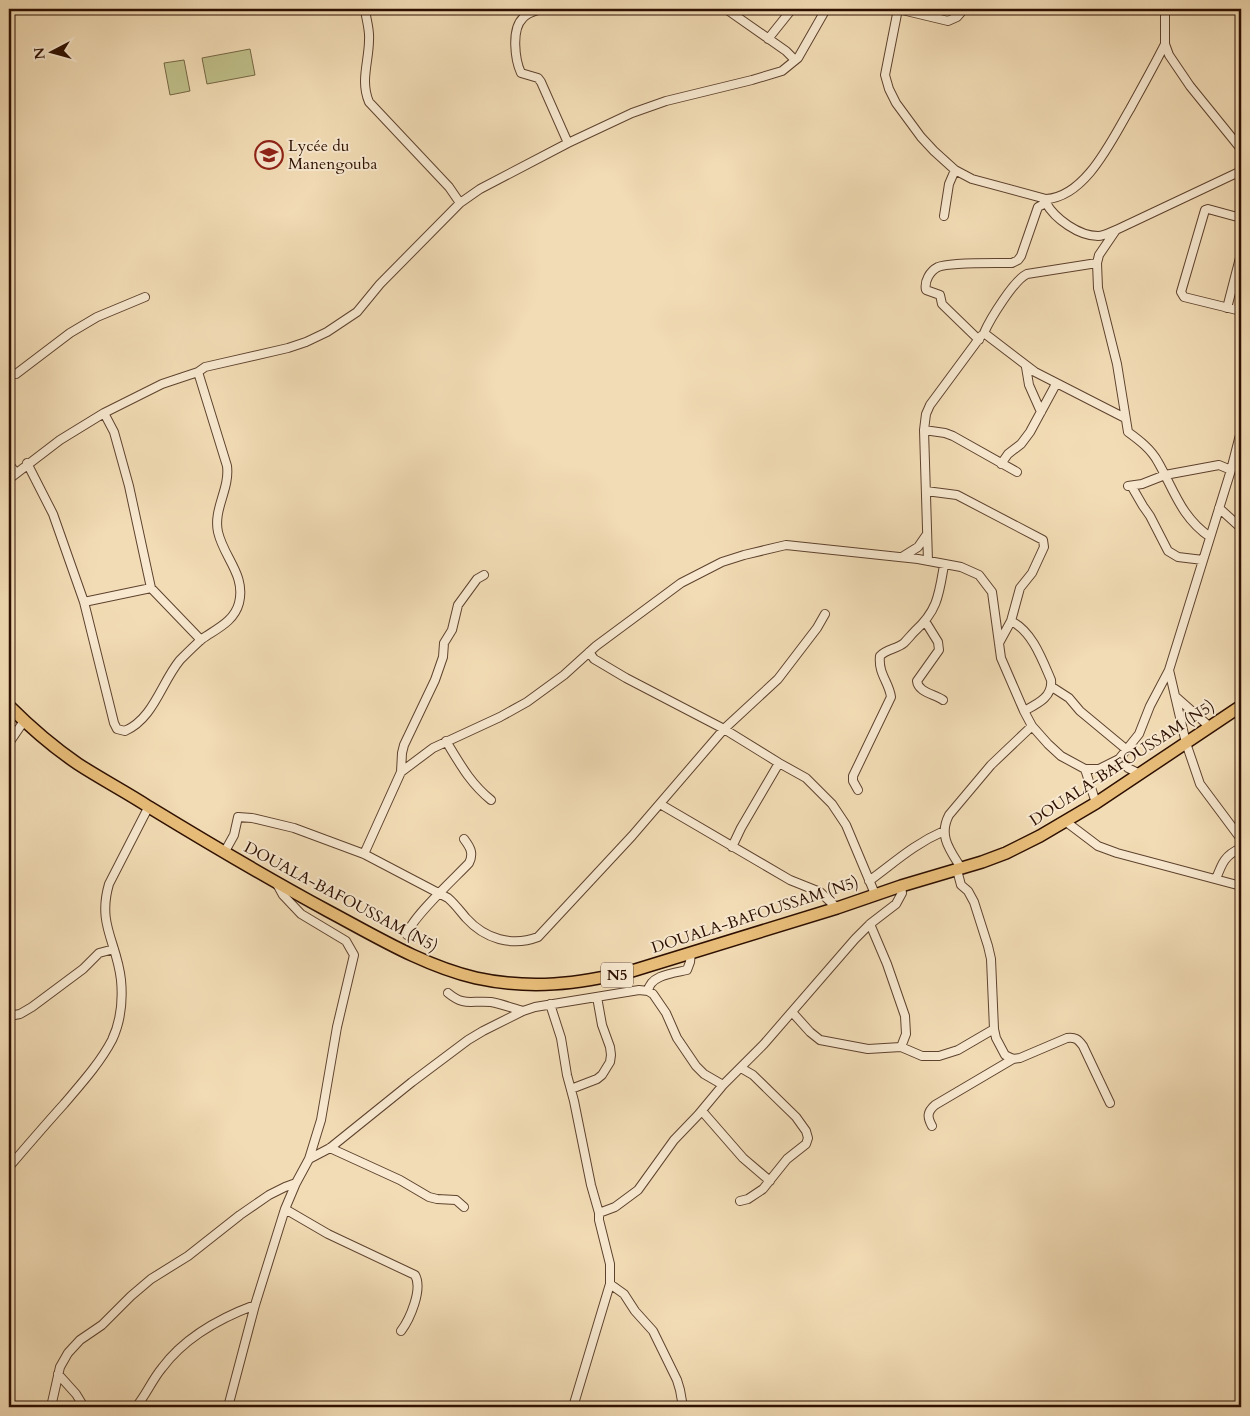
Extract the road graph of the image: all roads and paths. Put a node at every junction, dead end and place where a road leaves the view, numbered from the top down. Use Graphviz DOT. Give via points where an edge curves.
graph roads {
  1 [pos="365,9"];
  2 [pos="541,9"];
  3 [pos="726,9"];
  4 [pos="792,9"];
  5 [pos="826,9"];
  6 [pos="964,9"];
  7 [pos="1164,9"];
  8 [pos="898,11"];
  9 [pos="768,39"];
  10 [pos="1165,44"];
  11 [pos="795,60"];
  12 [pos="568,144"];
  13 [pos="1241,149"];
  14 [pos="955,170"];
  15 [pos="1241,171"];
  16 [pos="1048,201"];
  17 [pos="460,203"];
  18 [pos="944,216"];
  19 [pos="1241,218"];
  20 [pos="1116,230"];
  21 [pos="1241,254"];
  22 [pos="1097,263"];
  23 [pos="145,297"];
  24 [pos="1227,308"];
  25 [pos="1241,311"];
  26 [pos="981,336"];
  27 [pos="1026,367"];
  28 [pos="198,372"];
  29 [pos="16,374"];
  30 [pos="1056,384"];
  31 [pos="1041,412"];
  32 [pos="104,413"];
  33 [pos="1125,418"];
  34 [pos="924,430"];
  35 [pos="1241,431"];
  36 [pos="27,463"];
  37 [pos="9,464"];
  38 [pos="1001,464"];
  39 [pos="1231,470"];
  40 [pos="1017,472"];
  41 [pos="16,473"];
  42 [pos="1165,475"];
  43 [pos="9,479"];
  44 [pos="926,491"];
  45 [pos="1219,508"];
  46 [pos="1241,528"];
  47 [pos="927,534"];
  48 [pos="1210,536"];
  49 [pos="902,557"];
  50 [pos="1203,560"];
  51 [pos="928,561"];
  52 [pos="944,565"];
  53 [pos="484,575"];
  54 [pos="152,588"];
  55 [pos="84,602"];
  56 [pos="825,614"];
  57 [pos="1011,620"];
  58 [pos="925,621"];
  59 [pos="201,640"];
  60 [pos="998,644"];
  61 [pos="589,652"];
  62 [pos="1169,670"];
  63 [pos="1052,687"];
  64 [pos="1176,697"];
  65 [pos="943,700"];
  66 [pos="9,706"];
  67 [pos="1241,706"];
  68 [pos="1024,712"];
  69 [pos="24,721"];
  70 [pos="1032,726"];
  71 [pos="1210,727"];
  72 [pos="724,729"];
  73 [pos="446,741"];
  74 [pos="9,743"];
  75 [pos="1186,743"];
  76 [pos="1126,750"];
  77 [pos="1120,759"];
  78 [pos="779,763"];
  79 [pos="1085,769"];
  80 [pos="401,772"];
  81 [pos="1140,774"];
  82 [pos="858,790"];
  83 [pos="491,800"];
  84 [pos="1096,802"];
  85 [pos="660,804"];
  86 [pos="149,806"];
  87 [pos="1065,821"];
  88 [pos="944,831"];
  89 [pos="464,839"];
  90 [pos="1241,839"];
  91 [pos="732,846"];
  92 [pos="1241,848"];
  93 [pos="224,853"];
  94 [pos="364,854"];
  95 [pos="959,869"];
  96 [pos="1216,879"];
  97 [pos="869,881"];
  98 [pos="277,884"];
  99 [pos="901,886"];
  100 [pos="1241,886"];
  101 [pos="440,894"];
  102 [pos="875,894"];
  103 [pos="837,908"];
  104 [pos="870,924"];
  105 [pos="407,935"];
  106 [pos="114,949"];
  107 [pos="691,952"];
  108 [pos="648,991"];
  109 [pos="448,993"];
  110 [pos="598,998"];
  111 [pos="550,1004"];
  112 [pos="523,1011"];
  113 [pos="792,1012"];
  114 [pos="9,1016"];
  115 [pos="994,1029"];
  116 [pos="901,1047"];
  117 [pos="1013,1059"];
  118 [pos="741,1068"];
  119 [pos="723,1086"];
  120 [pos="571,1089"];
  121 [pos="1110,1103"];
  122 [pos="702,1111"];
  123 [pos="932,1126"];
  124 [pos="330,1148"];
  125 [pos="309,1159"];
  126 [pos="9,1167"];
  127 [pos="770,1182"];
  128 [pos="296,1183"];
  129 [pos="740,1201"];
  130 [pos="464,1207"];
  131 [pos="285,1209"];
  132 [pos="599,1213"];
  133 [pos="610,1284"];
  134 [pos="255,1305"];
  135 [pos="400,1331"];
  136 [pos="58,1374"];
  137 [pos="51,1407"];
  138 [pos="84,1407"];
  139 [pos="136,1407"];
  140 [pos="228,1407"];
  141 [pos="573,1407"];
  142 [pos="683,1407"];
  1 -- 17 [label="street" via="369,40 365,88 369,102 449,187"];
  2 -- 12 [label="street" via="523,17 517,28 519,68 521,73 541,82"];
  3 -- 9 [label="street"];
  4 -- 9 [label="street"];
  5 -- 11 [label="street"];
  6 -- 8 [label="street" via="948,21"];
  7 -- 10 [label="street"];
  8 -- 14 [label="street" via="885,75 889,88 921,137"];
  9 -- 11 [label="street"];
  10 -- 13 [label="street" via="1190,86"];
  10 -- 16 [label="street" via="1097,165 1072,189"];
  11 -- 12 [label="street" via="772,75 641,110"];
  12 -- 17 [label="street" via="480,189"];
  14 -- 16 [label="street" via="972,179"];
  14 -- 18 [label="street" via="949,184"];
  15 -- 20 [label="street"];
  16 -- 20 [label="street" via="1050,210 1080,232 1098,236"];
  16 -- 26 [label="street" via="1038,207 1018,260 1012,263 945,265 933,270 926,282 926,290 940,295 945,308"];
  17 -- 28 [label="street" via="380,284 357,312 327,332 288,348 205,367"];
  19 -- 24 [label="street" via="1205,210 1181,292 1184,297"];
  20 -- 22 [label="street"];
  21 -- 24 [label="street"];
  22 -- 26 [label="street" via="1022,276"];
  22 -- 33 [label="street" via="1098,288 1117,364"];
  23 -- 29 [label="street" via="90,321"];
  24 -- 25 [label="street"];
  26 -- 27 [label="street"];
  26 -- 34 [label="street" via="930,405"];
  27 -- 30 [label="street"];
  27 -- 31 [label="street" via="1029,385"];
  28 -- 32 [label="street" via="162,384"];
  28 -- 59 [label="street" via="227,466 228,482 218,508 218,533 241,586 239,603 230,620"];
  30 -- 31 [label="street"];
  30 -- 33 [label="street"];
  31 -- 38 [label="street" via="1025,439"];
  32 -- 36 [label="street"];
  32 -- 54 [label="street" via="114,432 129,486"];
  33 -- 42 [label="street" via="1128,432 1158,460"];
  34 -- 38 [label="street" via="952,436"];
  34 -- 44 [label="street"];
  35 -- 39 [label="street"];
  36 -- 41 [label="street"];
  36 -- 55 [label="street" via="53,514"];
  37 -- 41 [label="street"];
  38 -- 40 [label="street"];
  39 -- 42 [label="street" via="1219,465"];
  39 -- 45 [label="street"];
  41 -- 43 [label="street"];
  42 -- 48 [label="street" via="1186,514"];
  42 -- 50 [label="street" via="1130,486 1168,551 1178,557"];
  44 -- 47 [label="street"];
  44 -- 57 [label="street" via="957,495 1043,540 1044,547 1032,573 1020,588"];
  45 -- 46 [label="street"];
  45 -- 48 [label="street"];
  47 -- 49 [label="street" via="912,553"];
  47 -- 51 [label="street"];
  48 -- 50 [label="street"];
  49 -- 51 [label="street"];
  49 -- 61 [label="street" via="786,545 744,555 722,562 681,583"];
  50 -- 62 [label="street"];
  51 -- 52 [label="street"];
  52 -- 58 [label="street" via="937,603"];
  52 -- 60 [label="street" via="972,571 986,582 992,592"];
  53 -- 80 [label="street" via="476,580 458,605 435,680 404,745"];
  54 -- 55 [label="street"];
  54 -- 59 [label="street"];
  55 -- 59 [label="street" via="114,723 121,731 132,728 148,712 181,659"];
  56 -- 72 [label="street" via="778,679"];
  57 -- 60 [label="street"];
  57 -- 63 [label="street" via="1030,637"];
  58 -- 65 [label="street" via="938,642 939,650 917,681 917,686"];
  58 -- 82 [label="street" via="904,642 880,656 882,676 891,697 854,776"];
  60 -- 68 [label="street"];
  61 -- 72 [label="street" via="626,678"];
  61 -- 73 [label="street" via="527,702"];
  62 -- 64 [label="street"];
  62 -- 76 [label="street" via="1139,734"];
  63 -- 68 [label="street" via="1043,700"];
  63 -- 76 [label="street" via="1069,698"];
  64 -- 71 [label="street"];
  64 -- 75 [label="street"];
  66 -- 69 [label="highway, DOUALA-BAFOUSSAM (N5) / N5"];
  67 -- 71 [label="highway, DOUALA-BAFOUSSAM (N5) / N5"];
  68 -- 70 [label="street"];
  69 -- 74 [label="street"];
  69 -- 86 [label="highway, DOUALA-BAFOUSSAM (N5) / N5" via="79,765"];
  70 -- 79 [label="street" via="1061,756"];
  70 -- 88 [label="street" via="991,765 949,815"];
  71 -- 75 [label="highway, DOUALA-BAFOUSSAM (N5) / N5"];
  72 -- 78 [label="street"];
  72 -- 85 [label="street"];
  73 -- 80 [label="street"];
  73 -- 83 [label="street" via="474,786"];
  75 -- 81 [label="highway, DOUALA-BAFOUSSAM (N5) / N5"];
  75 -- 90 [label="street" via="1200,784"];
  76 -- 77 [label="street"];
  77 -- 79 [label="street" via="1098,769"];
  77 -- 81 [label="street"];
  78 -- 91 [label="street"];
  78 -- 97 [label="street" via="806,778 836,809 846,824"];
  79 -- 84 [label="street"];
  80 -- 94 [label="street"];
  81 -- 84 [label="highway, DOUALA-BAFOUSSAM (N5) / N5"];
  84 -- 87 [label="highway, DOUALA-BAFOUSSAM (N5) / N5"];
  85 -- 91 [label="street"];
  85 -- 101 [label="street" via="538,937 512,942 496,939 476,927 458,906"];
  86 -- 93 [label="highway, DOUALA-BAFOUSSAM (N5) / N5"];
  86 -- 106 [label="street" via="105,898 107,931"];
  87 -- 95 [label="highway, DOUALA-BAFOUSSAM (N5) / N5" via="1006,853"];
  87 -- 96 [label="street" via="1098,846"];
  88 -- 95 [label="street" via="946,843"];
  88 -- 97 [label="street" via="911,848"];
  89 -- 101 [label="street" via="472,857"];
  91 -- 103 [label="street" via="790,880 820,892"];
  92 -- 96 [label="street" via="1227,856"];
  93 -- 94 [label="street" via="234,835 238,818 252,818 294,828"];
  93 -- 98 [label="highway, DOUALA-BAFOUSSAM (N5) / N5"];
  94 -- 101 [label="street"];
  95 -- 99 [label="highway, DOUALA-BAFOUSSAM (N5) / N5"];
  95 -- 115 [label="street" via="961,885 974,902 991,959"];
  96 -- 100 [label="street"];
  97 -- 102 [label="street"];
  98 -- 107 [label="highway, DOUALA-BAFOUSSAM (N5) / N5" via="428,962 474,978 508,984 560,985 605,978"];
  98 -- 125 [label="street" via="302,914 346,942 354,955 337,1027 321,1120"];
  99 -- 102 [label="highway, DOUALA-BAFOUSSAM (N5) / N5"];
  99 -- 104 [label="street" via="902,893 896,904"];
  101 -- 105 [label="street" via="416,919"];
  102 -- 103 [label="highway, DOUALA-BAFOUSSAM (N5) / N5"];
  103 -- 107 [label="highway, DOUALA-BAFOUSSAM (N5) / N5"];
  104 -- 113 [label="street"];
  104 -- 116 [label="street" via="905,1016 906,1034"];
  106 -- 114 [label="street" via="98,953 83,969 32,1007"];
  106 -- 126 [label="street" via="122,1002 112,1040 78,1088"];
  107 -- 108 [label="street" via="687,970 655,980"];
  108 -- 110 [label="street"];
  108 -- 119 [label="street" via="666,1013 677,1038 696,1066"];
  109 -- 112 [label="street" via="462,1002 497,1003"];
  110 -- 111 [label="street"];
  110 -- 120 [label="street" via="602,1025 610,1047 610,1062 597,1079"];
  111 -- 112 [label="street"];
  111 -- 120 [label="street" via="561,1038"];
  112 -- 124 [label="street" via="468,1040"];
  113 -- 116 [label="street" via="820,1040 868,1049"];
  113 -- 118 [label="street"];
  115 -- 116 [label="street" via="945,1055 922,1056"];
  115 -- 117 [label="street" via="1006,1055"];
  117 -- 121 [label="street" via="1073,1037 1083,1046"];
  117 -- 123 [label="street" via="935,1105 928,1112"];
  118 -- 119 [label="street"];
  118 -- 127 [label="street" via="753,1075 796,1117 808,1138 806,1144 787,1158"];
  119 -- 122 [label="street"];
  120 -- 132 [label="street"];
  122 -- 127 [label="street" via="743,1158"];
  122 -- 132 [label="street" via="674,1140 638,1190 615,1207"];
  124 -- 125 [label="street"];
  124 -- 130 [label="street" via="429,1197 456,1200"];
  125 -- 128 [label="street"];
  127 -- 129 [label="street" via="755,1195"];
  128 -- 131 [label="street"];
  128 -- 136 [label="street" via="276,1191 247,1210 188,1256 142,1286 75,1345"];
  131 -- 134 [label="street"];
  131 -- 135 [label="street" via="328,1234 415,1275 418,1280 414,1303"];
  132 -- 133 [label="street" via="610,1264"];
  133 -- 141 [label="street"];
  133 -- 142 [label="street" via="624,1294 653,1331 680,1390"];
  134 -- 139 [label="street" via="213,1323 186,1343 162,1366"];
  134 -- 140 [label="street"];
  136 -- 137 [label="street"];
  136 -- 138 [label="street"];
}
